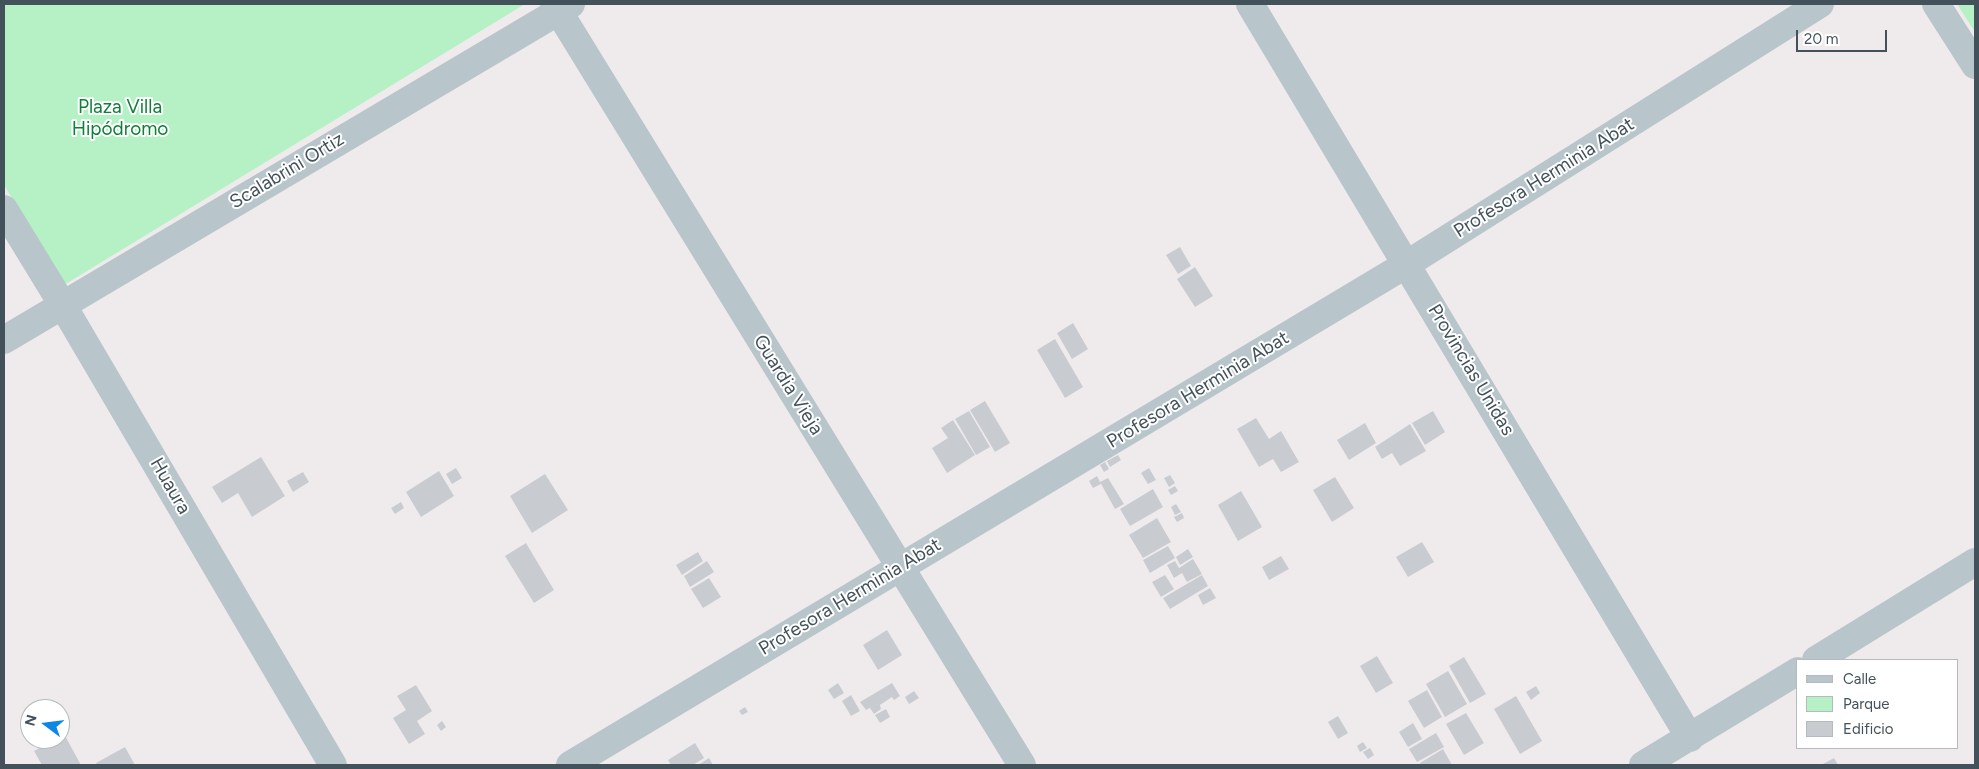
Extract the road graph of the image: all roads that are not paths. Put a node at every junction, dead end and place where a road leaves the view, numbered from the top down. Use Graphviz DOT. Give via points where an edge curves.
graph roads {
  1 [pos="1250,4"];
  2 [pos="1820,4"];
  3 [pos="1936,4"];
  4 [pos="562,6"];
  5 [pos="1975,65"];
  6 [pos="4,209"];
  7 [pos="1407,264"];
  8 [pos="62,304"];
  9 [pos="4,340"];
  10 [pos="1975,562"];
  11 [pos="900,568"];
  12 [pos="1818,659"];
  13 [pos="1796,673"];
  14 [pos="1690,738"];
  15 [pos="333,765"];
  16 [pos="570,765"];
  17 [pos="1022,765"];
  18 [pos="1643,765"];
  1 -- 7 [label="street, Provincias Unidas"];
  2 -- 7 [label="street, Profesora Herminia Abat"];
  3 -- 5 [label="street"];
  4 -- 8 [label="street, Scalabrini Ortiz"];
  4 -- 11 [label="street, Guardia Vieja"];
  6 -- 8 [label="street, Huaura"];
  7 -- 11 [label="street, Profesora Herminia Abat"];
  7 -- 14 [label="street, Provincias Unidas"];
  8 -- 9 [label="street, Scalabrini Ortiz"];
  8 -- 15 [label="street, Huaura"];
  10 -- 12 [label="street"];
  11 -- 16 [label="street, Profesora Herminia Abat"];
  11 -- 17 [label="street, Guardia Vieja"];
  13 -- 14 [label="street"];
  14 -- 18 [label="street"];
}
